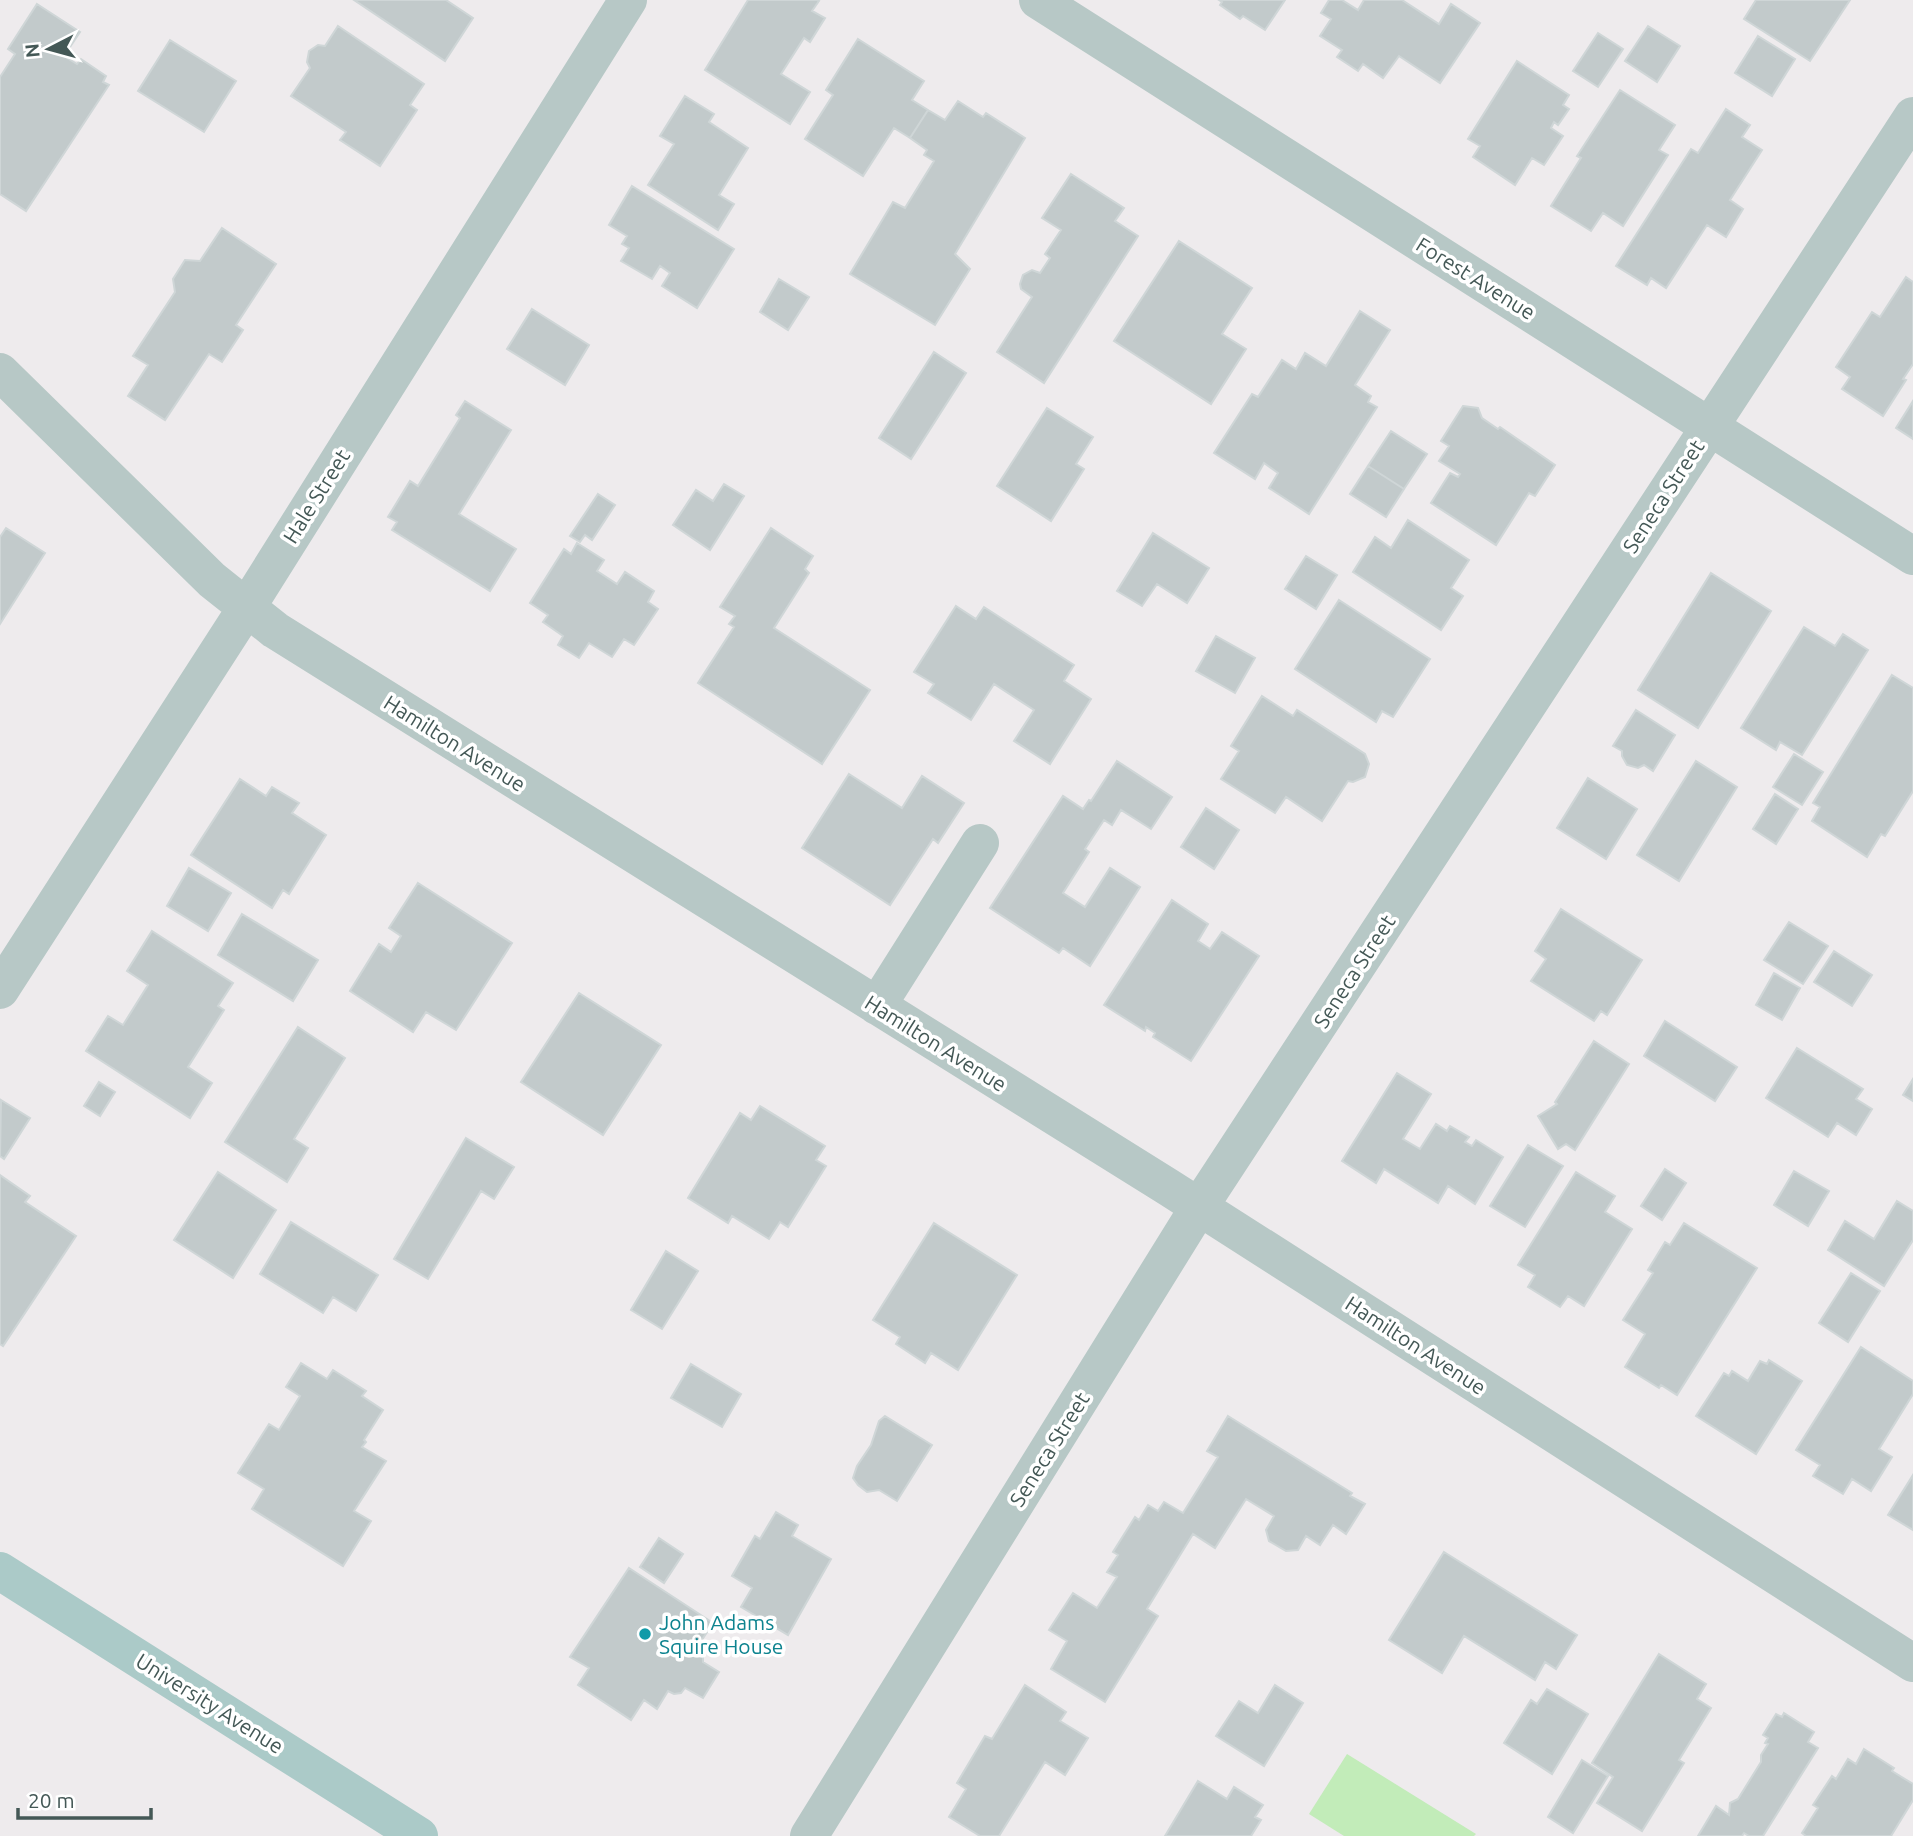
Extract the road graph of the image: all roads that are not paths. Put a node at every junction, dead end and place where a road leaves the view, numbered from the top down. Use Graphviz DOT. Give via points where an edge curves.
graph roads {
  1 [pos="628,0"];
  2 [pos="1038,0"];
  3 [pos="1913,116"];
  4 [pos="0,372"];
  5 [pos="1709,426"];
  6 [pos="1913,556"];
  7 [pos="247,607"];
  8 [pos="980,843"];
  9 [pos="0,990"];
  10 [pos="877,1006"];
  11 [pos="1199,1207"];
  12 [pos="0,1571"];
  13 [pos="1913,1663"];
  14 [pos="419,1836"];
  15 [pos="809,1836"];
  1 -- 7 [label="street, Hale Street"];
  2 -- 5 [label="street, Forest Avenue"];
  3 -- 5 [label="street, Seneca Street"];
  4 -- 7 [label="street, Hamilton Avenue" via="204,573"];
  5 -- 6 [label="street, Forest Avenue"];
  5 -- 11 [label="street, Seneca Street"];
  7 -- 9 [label="street, Hale Street"];
  7 -- 10 [label="street, Hamilton Avenue" via="275,630"];
  8 -- 10 [label="street"];
  10 -- 11 [label="street, Hamilton Avenue"];
  11 -- 13 [label="street, Hamilton Avenue"];
  11 -- 15 [label="street, Seneca Street"];
  12 -- 14 [label="main road, University Avenue"];
}
